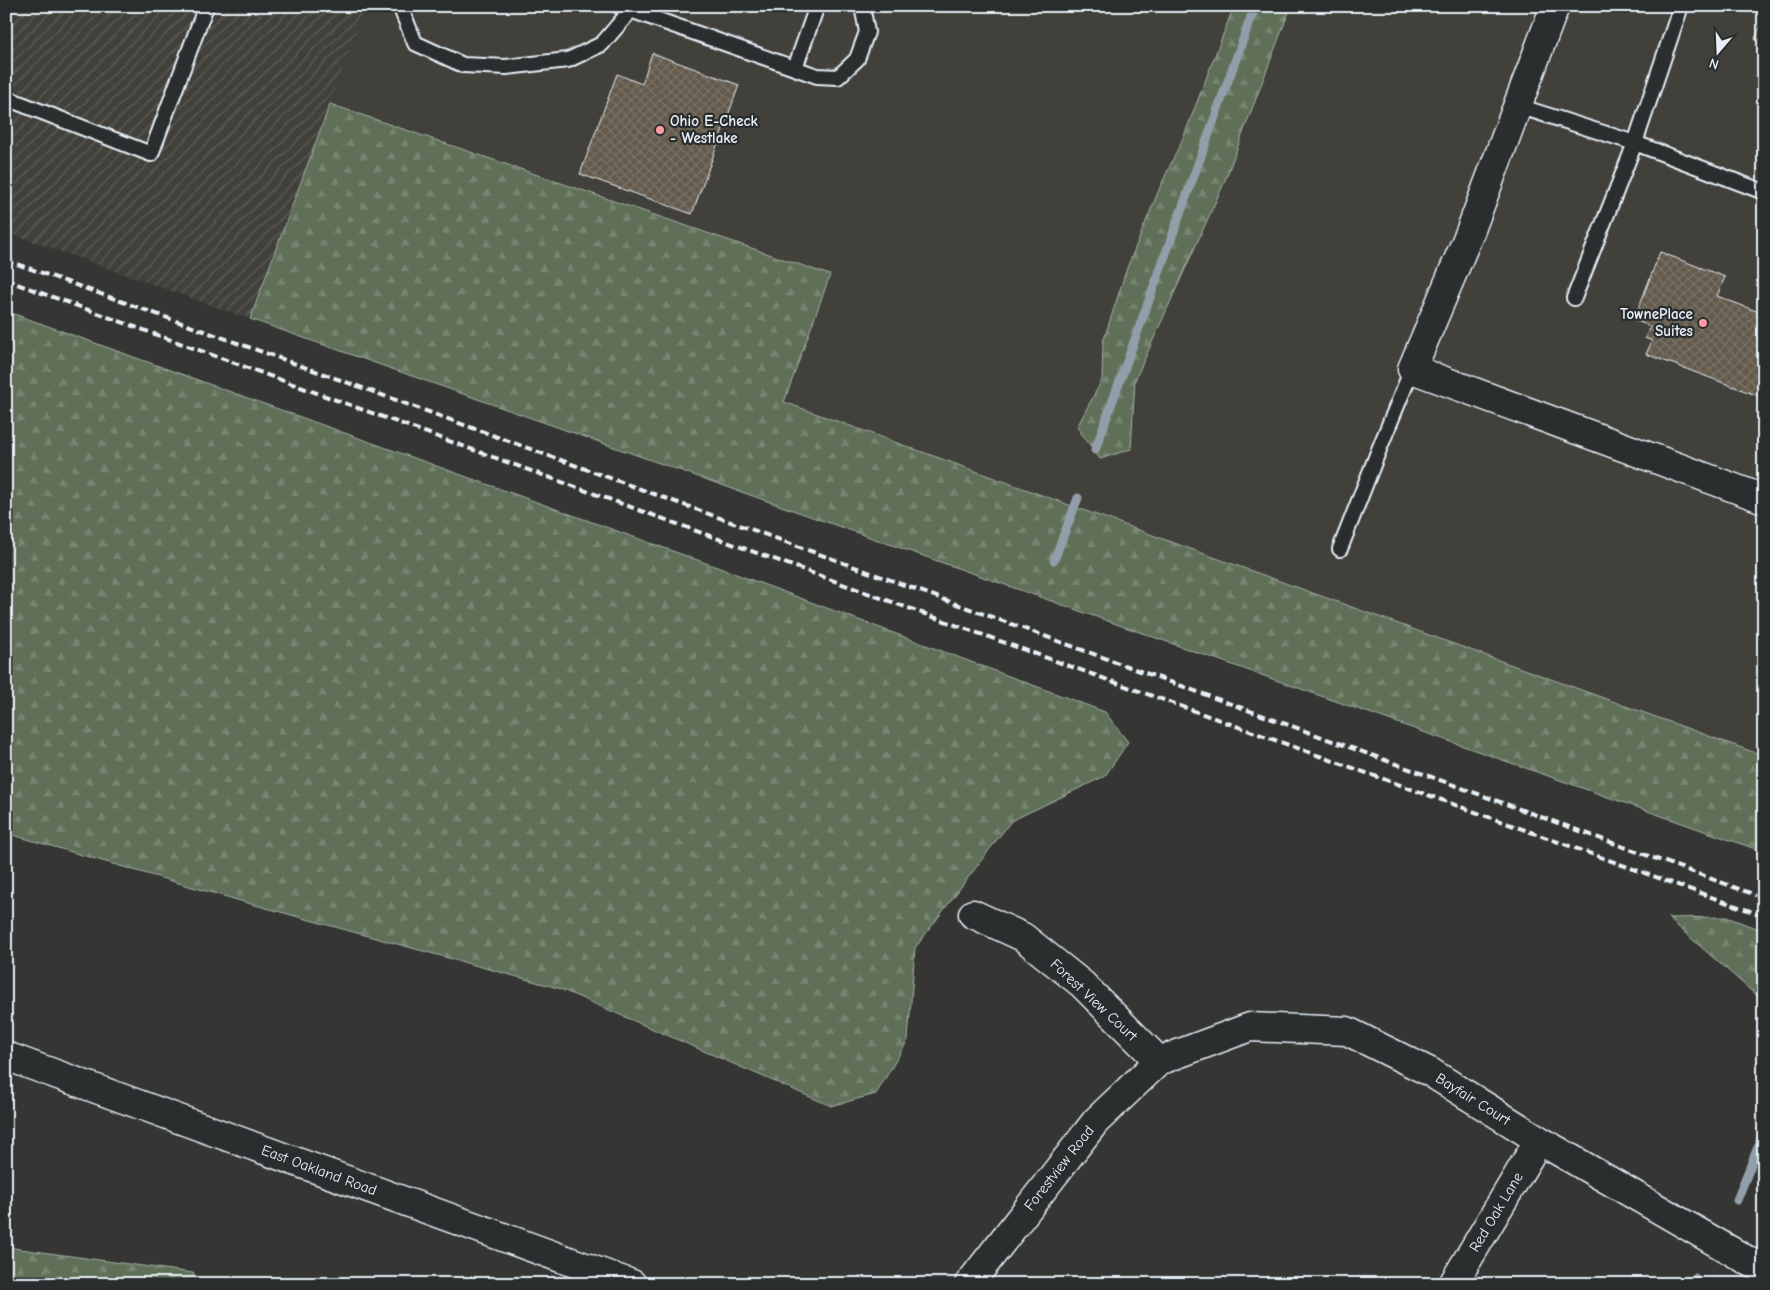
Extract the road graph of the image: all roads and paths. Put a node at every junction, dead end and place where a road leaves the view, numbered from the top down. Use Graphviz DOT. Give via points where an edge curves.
graph roads {
  1 [pos="206,6"];
  2 [pos="400,6"];
  3 [pos="817,6"];
  4 [pos="862,6"];
  5 [pos="1556,6"];
  6 [pos="1681,6"];
  7 [pos="625,8"];
  8 [pos="795,68"];
  9 [pos="6,98"];
  10 [pos="1518,106"];
  11 [pos="1635,143"];
  12 [pos="1764,192"];
  13 [pos="1574,298"];
  14 [pos="1412,369"];
  15 [pos="1764,499"];
  16 [pos="1340,549"];
  17 [pos="973,914"];
  18 [pos="6,1056"];
  19 [pos="1159,1061"];
  20 [pos="1539,1140"];
  21 [pos="1764,1270"];
  22 [pos="632,1284"];
  23 [pos="969,1284"];
  24 [pos="1453,1284"];
  1 -- 9 [label="lane" via="151,154"];
  2 -- 7 [label="lane" via="415,43 463,65 506,67 568,60 602,44"];
  3 -- 8 [label="lane"];
  4 -- 8 [label="lane" via="868,32 857,59 838,76 817,76"];
  5 -- 10 [label="street"];
  6 -- 11 [label="lane"];
  7 -- 8 [label="lane"];
  10 -- 11 [label="lane"];
  10 -- 14 [label="street" via="1470,232"];
  11 -- 12 [label="lane"];
  11 -- 13 [label="lane"];
  14 -- 15 [label="street"];
  14 -- 16 [label="lane"];
  17 -- 19 [label="street, Forest View Court" via="1023,937 1082,984"];
  18 -- 22 [label="street, East Oakland Road"];
  19 -- 20 [label="street, Bayfair Court" via="1250,1027 1347,1031 1430,1072"];
  19 -- 23 [label="street, Forestview Road" via="1096,1121"];
  20 -- 21 [label="street, Bayfair Court"];
  20 -- 24 [label="street, Red Oak Lane"];
}
